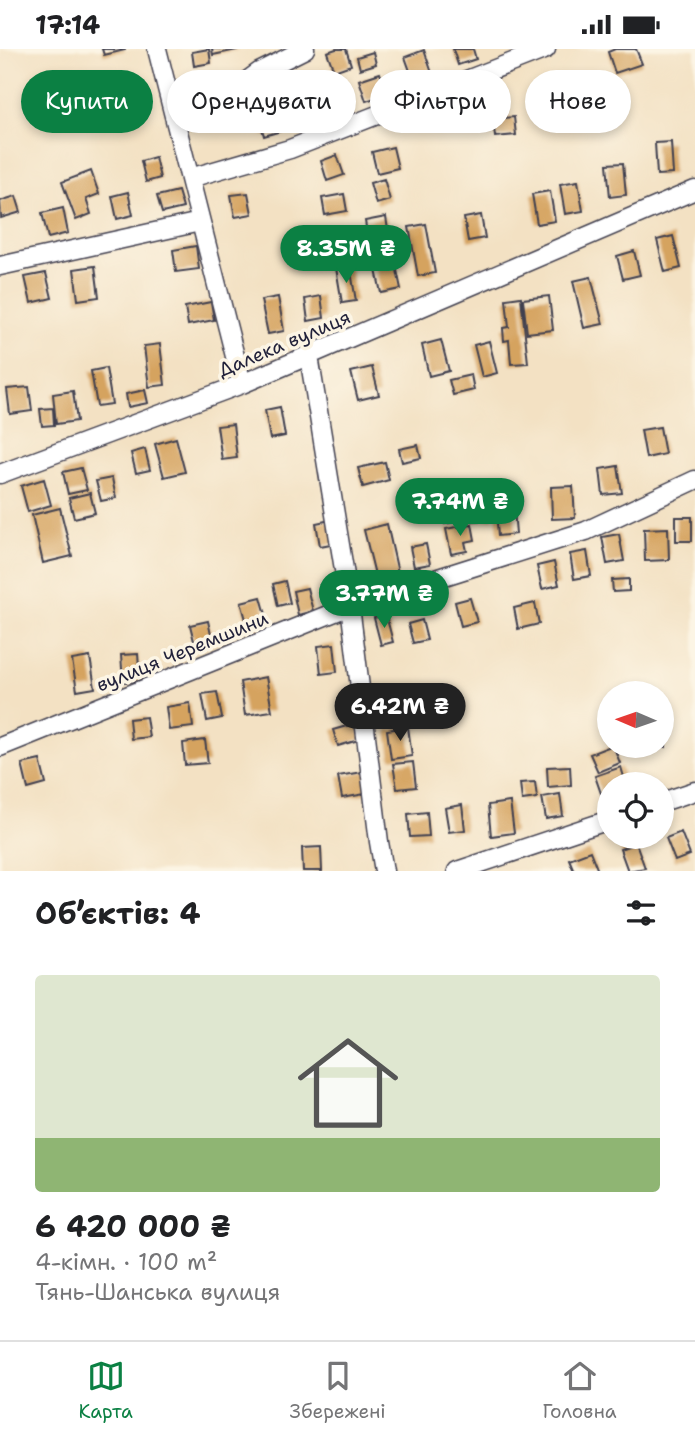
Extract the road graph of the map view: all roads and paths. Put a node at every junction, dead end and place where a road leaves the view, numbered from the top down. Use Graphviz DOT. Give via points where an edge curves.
graph roads {
  1 [pos="157,49"];
  2 [pos="304,49"];
  3 [pos="546,49"];
  4 [pos="263,70"];
  5 [pos="167,84"];
  6 [pos="180,133"];
  7 [pos="190,178"];
  8 [pos="695,190"];
  9 [pos="200,222"];
  10 [pos="0,267"];
  11 [pos="310,356"];
  12 [pos="242,384"];
  13 [pos="0,474"];
  14 [pos="695,480"];
  15 [pos="351,605"];
  16 [pos="0,747"];
  17 [pos="695,791"];
  18 [pos="674,798"];
  19 [pos="597,824"];
  20 [pos="384,871"];
  21 [pos="457,871"];
  1 -- 5 [label="street"];
  2 -- 4 [label="street"];
  3 -- 7 [label="street" via="290,149"];
  6 -- 7 [label="street"];
  7 -- 9 [label="street"];
  8 -- 11 [label="street, Далека вулиця"];
  9 -- 10 [label="street"];
  9 -- 12 [label="street"];
  11 -- 12 [label="street, Далека вулиця"];
  11 -- 15 [label="street"];
  12 -- 13 [label="street, Далека вулиця"];
  14 -- 15 [label="street, вулиця Черемшини" via="586,531"];
  15 -- 16 [label="street, вулиця Черемшини"];
  15 -- 20 [label="street"];
  17 -- 18 [label="street"];
  19 -- 21 [label="street"];
}
